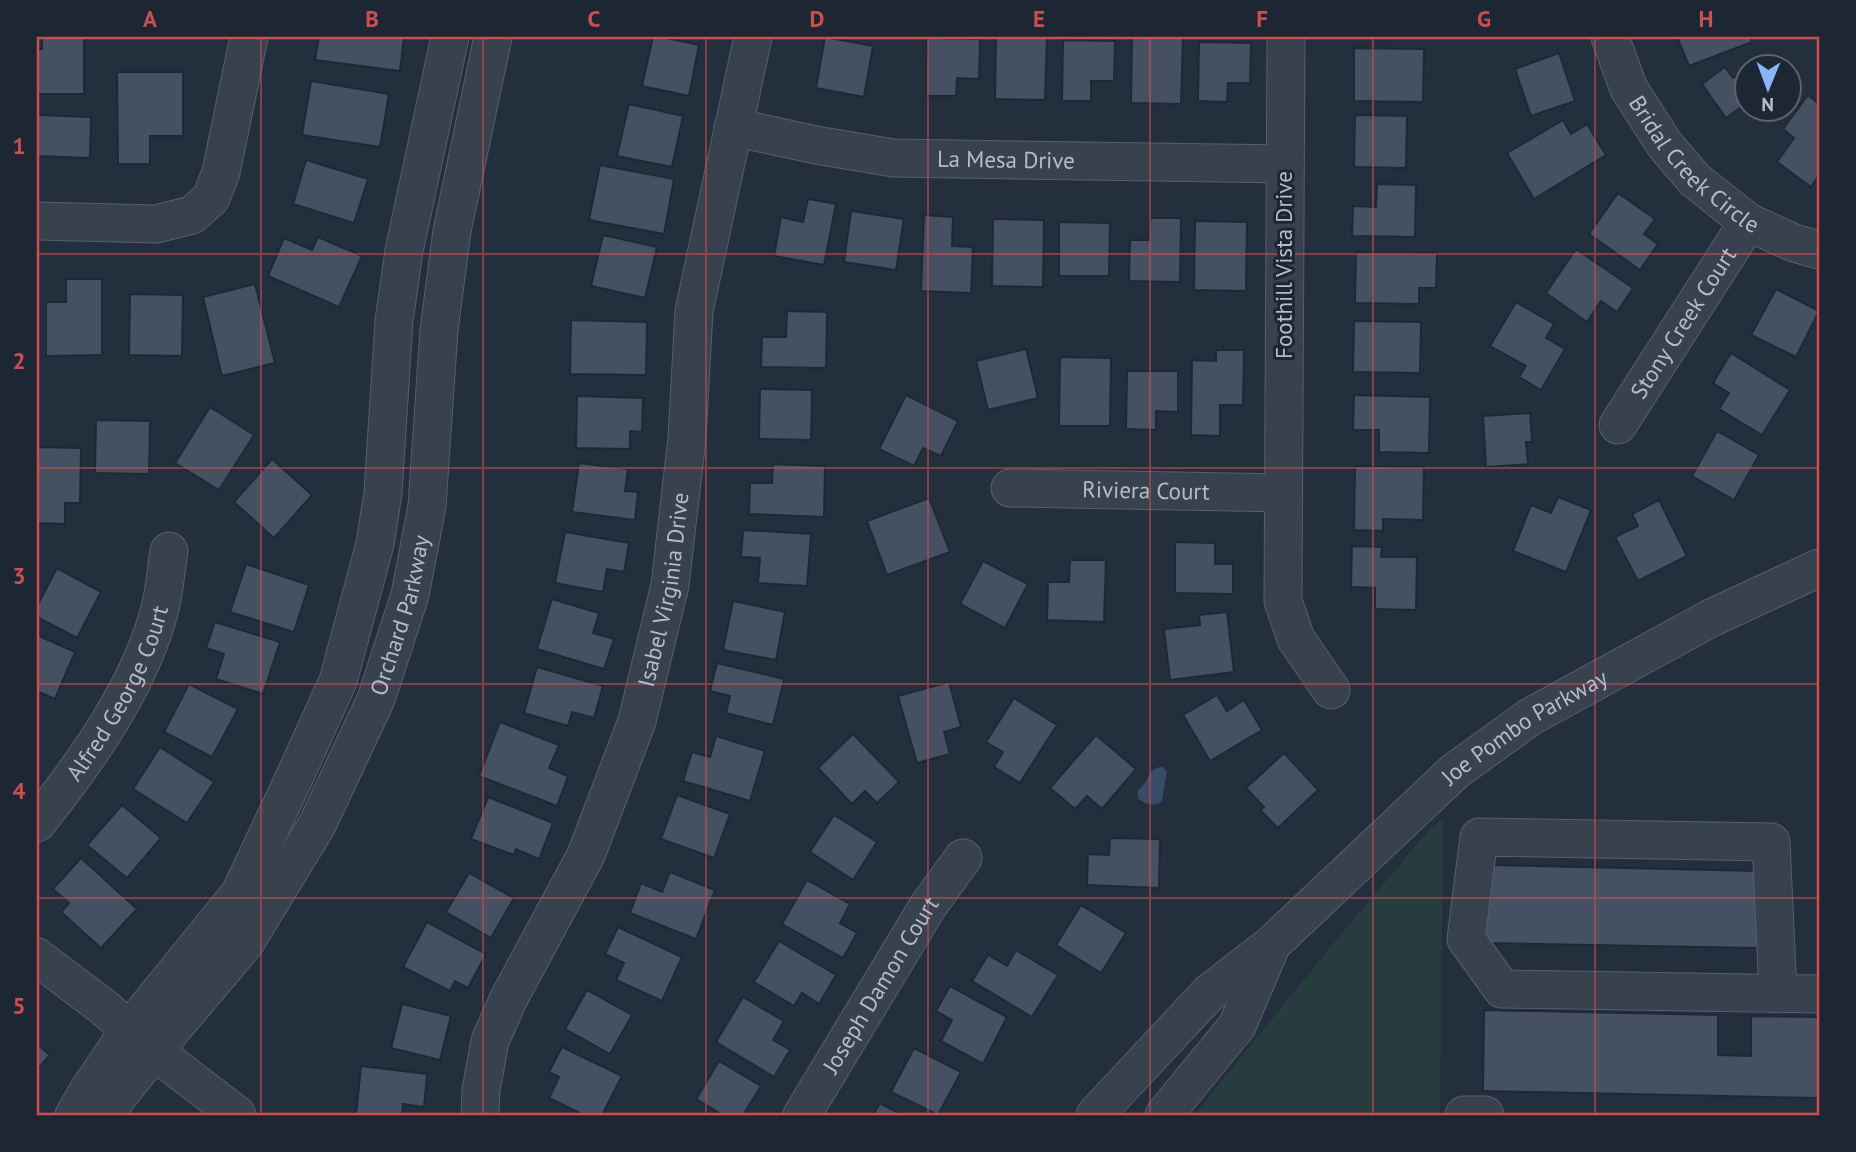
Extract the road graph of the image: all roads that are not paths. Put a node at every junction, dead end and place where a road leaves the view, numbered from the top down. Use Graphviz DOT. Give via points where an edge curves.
graph roads {
  1 [pos="249,37"];
  2 [pos="450,37"];
  3 [pos="493,37"];
  4 [pos="753,37"];
  5 [pos="1286,37"];
  6 [pos="1610,37"];
  7 [pos="733,127"];
  8 [pos="1284,164"];
  9 [pos="37,221"];
  10 [pos="1748,222"];
  11 [pos="1819,250"];
  12 [pos="1618,425"];
  13 [pos="1010,488"];
  14 [pos="1282,493"];
  15 [pos="169,551"];
  16 [pos="1819,568"];
  17 [pos="1331,691"];
  18 [pos="37,823"];
  19 [pos="963,858"];
  20 [pos="1271,945"];
  21 [pos="37,957"];
  22 [pos="1778,993"];
  23 [pos="1819,994"];
  24 [pos="142,1040"];
  25 [pos="74,1115"];
  26 [pos="106,1115"];
  27 [pos="237,1115"];
  28 [pos="480,1115"];
  29 [pos="802,1115"];
  30 [pos="1095,1115"];
  31 [pos="1164,1115"];
  32 [pos="1464,1115"];
  33 [pos="1485,1115"];
  1 -- 9 [label="street" via="221,173 211,198 192,215 156,225"];
  2 -- 24 [label="street, Orchard Parkway" via="404,251 376,544 338,681 240,893 204,939"];
  3 -- 24 [label="street, Orchard Parkway" via="452,231 439,330 427,506 410,595 376,699 317,825 244,943"];
  4 -- 7 [label="street, Isabel Virginia Drive"];
  5 -- 8 [label="street, Foothill Vista Drive"];
  6 -- 10 [label="street, Bridal Creek Circle" via="1629,89 1665,145 1695,180"];
  7 -- 8 [label="street, La Mesa Drive" via="893,158"];
  7 -- 28 [label="street, Isabel Virginia Drive" via="694,311 687,438 670,585 637,721 586,855 490,1041"];
  8 -- 14 [label="street, Foothill Vista Drive"];
  10 -- 11 [label="street, Bridal Creek Circle"];
  10 -- 12 [label="street, Stony Creek Court"];
  13 -- 14 [label="street, Riviera Court"];
  14 -- 17 [label="street, Foothill Vista Drive" via="1283,601 1296,639"];
  15 -- 18 [label="street, Alfred George Court" via="160,605 143,657 116,711"];
  16 -- 20 [label="street, Joe Pombo Parkway" via="1711,618 1530,716 1455,771"];
  19 -- 29 [label="street, Joseph Damon Court" via="928,906"];
  20 -- 30 [label="street, Joe Pombo Parkway" via="1209,993"];
  20 -- 31 [label="street, Joe Pombo Parkway" via="1237,1026"];
  21 -- 24 [label="street"];
  22 -- 22 [label="street" via="1771,842 1479,837 1466,939 1502,989"];
  22 -- 23 [label="street"];
  24 -- 25 [label="street, Orchard Parkway" via="88,1091"];
  24 -- 26 [label="street, Orchard Parkway"];
  24 -- 27 [label="street"];
  32 -- 33 [label="street"];
}
